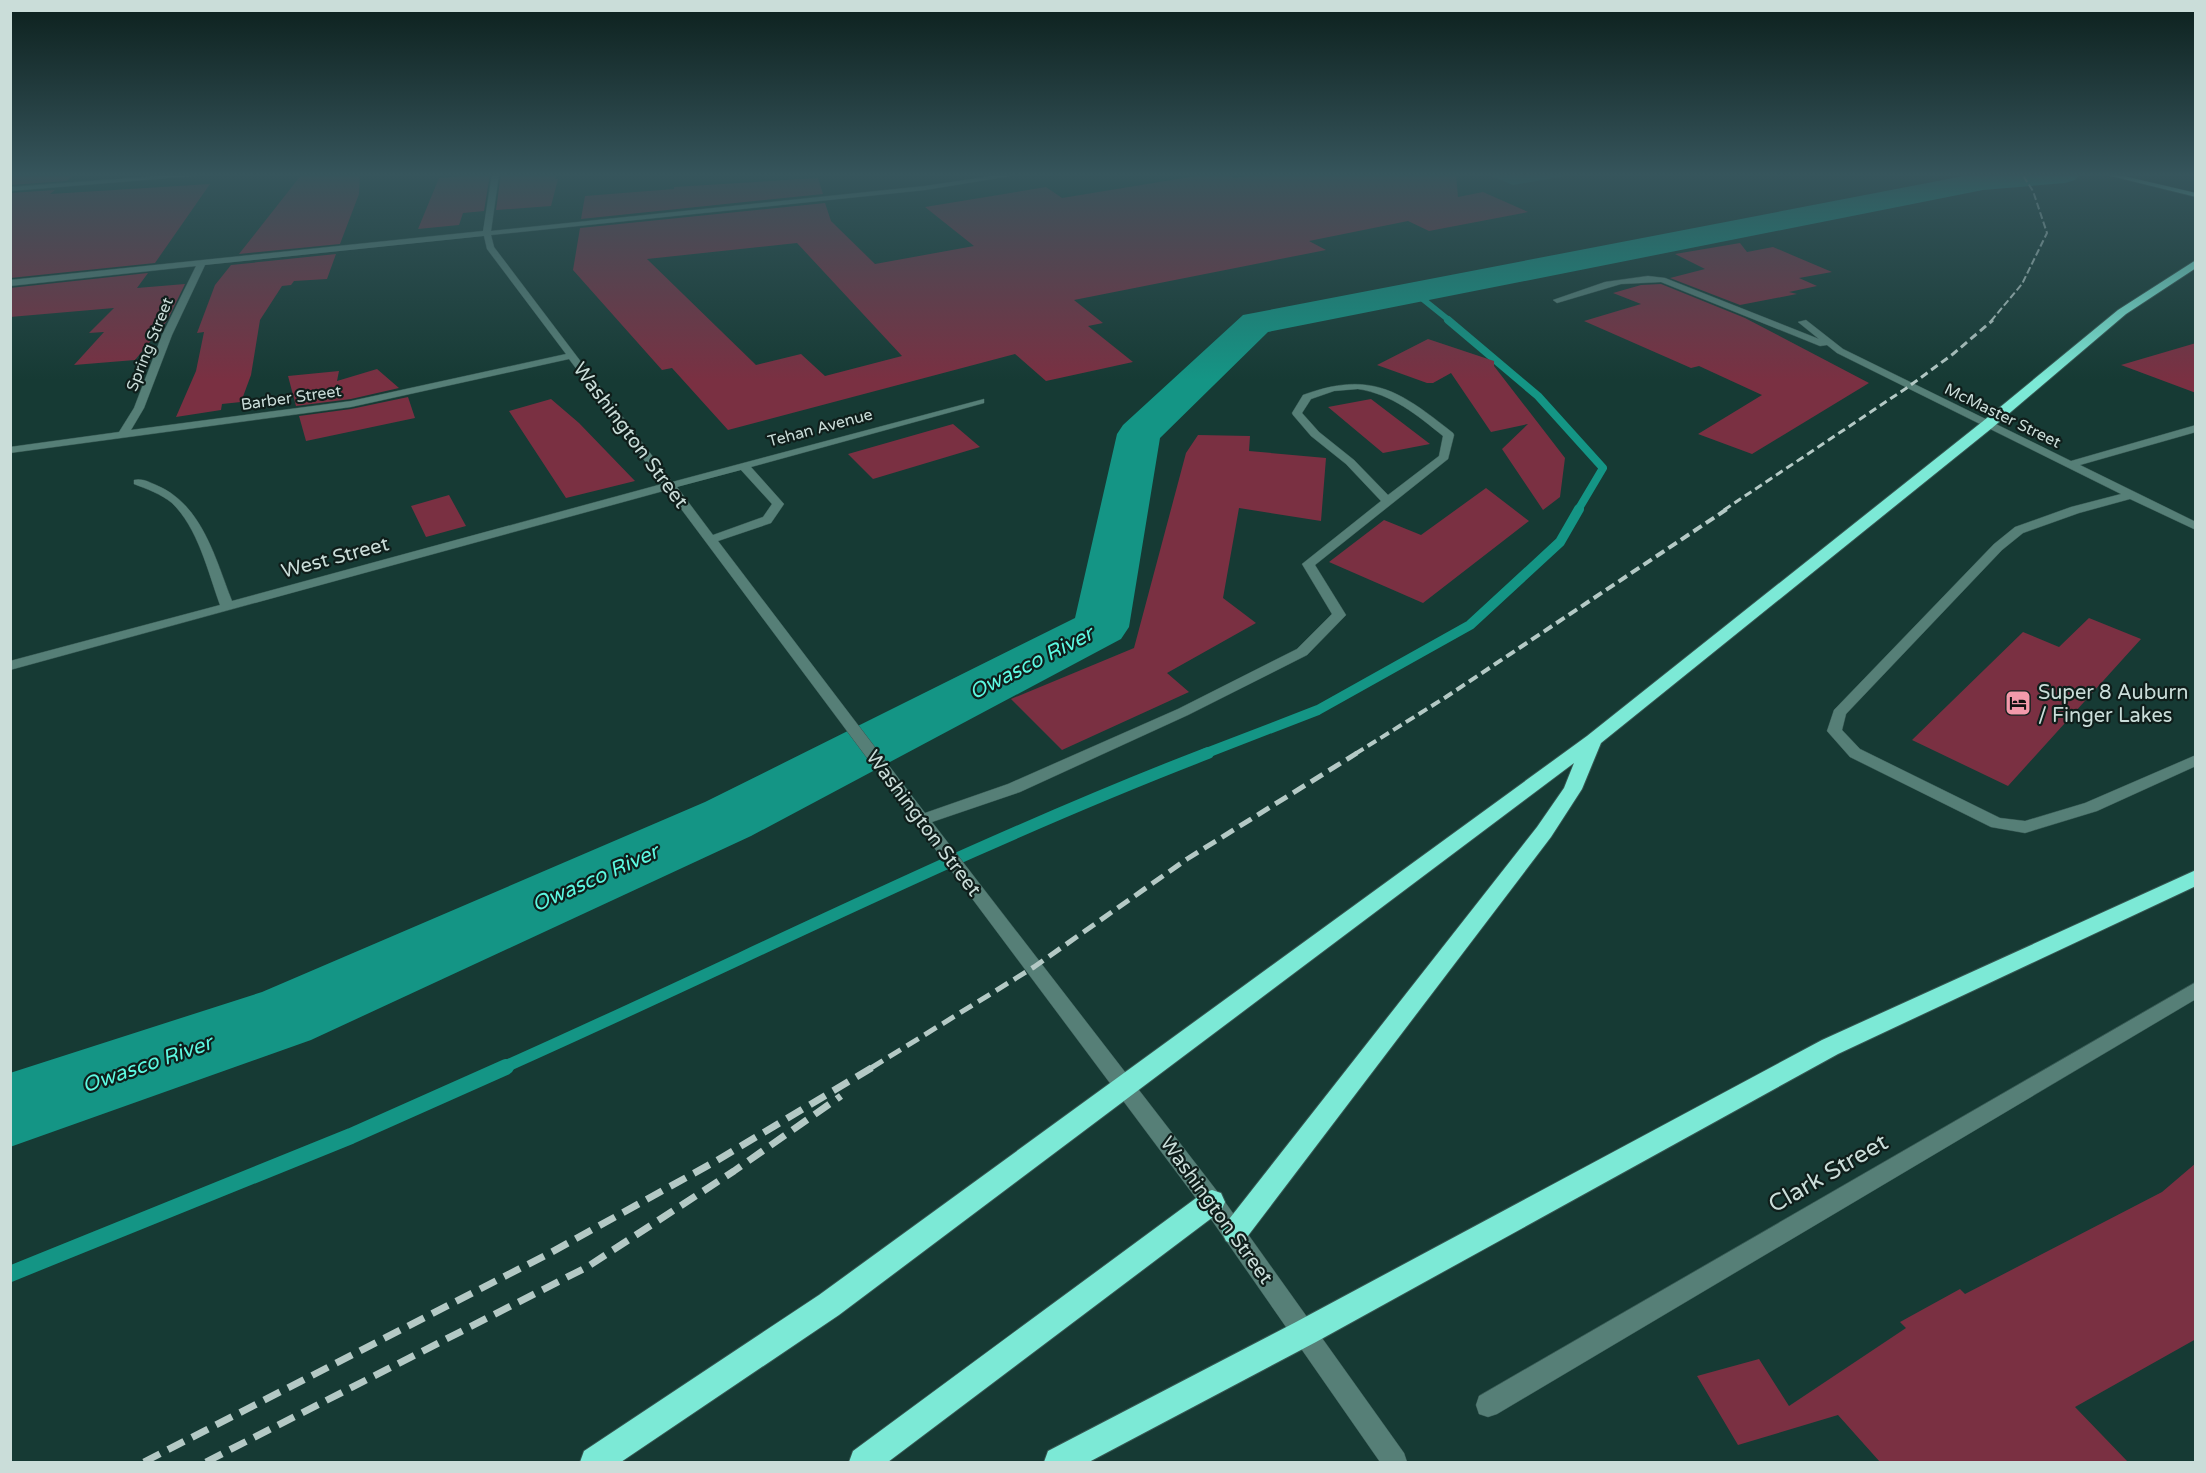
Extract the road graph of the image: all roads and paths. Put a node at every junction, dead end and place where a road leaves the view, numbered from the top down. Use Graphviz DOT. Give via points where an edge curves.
graph roads {
  1 [pos="404,243"];
  2 [pos="489,243"];
  3 [pos="2196,263"];
  4 [pos="201,264"];
  5 [pos="10,283"];
  6 [pos="1557,300"];
  7 [pos="1803,322"];
  8 [pos="1840,351"];
  9 [pos="572,356"];
  10 [pos="980,401"];
  11 [pos="1987,425"];
  12 [pos="2196,428"];
  13 [pos="123,435"];
  14 [pos="10,450"];
  15 [pos="743,465"];
  16 [pos="2069,465"];
  17 [pos="138,482"];
  18 [pos="669,486"];
  19 [pos="2131,495"];
  20 [pos="1388,501"];
  21 [pos="2196,527"];
  22 [pos="710,540"];
  23 [pos="227,606"];
  24 [pos="10,666"];
  25 [pos="1593,740"];
  26 [pos="2196,760"];
  27 [pos="922,820"];
  28 [pos="2196,877"];
  29 [pos="2196,989"];
  30 [pos="1124,1085"];
  31 [pos="1212,1202"];
  32 [pos="1235,1232"];
  33 [pos="1306,1332"];
  34 [pos="1488,1405"];
  35 [pos="596,1462"];
  36 [pos="864,1462"];
  37 [pos="1059,1462"];
  38 [pos="1395,1462"];
  1 -- 4 [label="street"];
  2 -- 9 [label="street, Washington Street"];
  3 -- 11 [label="highway" via="2122,312"];
  4 -- 5 [label="street"];
  4 -- 13 [label="street, Spring Street" via="167,335 139,408"];
  6 -- 8 [label="street" via="1618,280 1662,280"];
  7 -- 8 [label="street, McMaster Street"];
  8 -- 11 [label="street, McMaster Street"];
  9 -- 13 [label="street, Barber Street" via="351,404"];
  9 -- 18 [label="street, Washington Street"];
  10 -- 15 [label="street, Tehan Avenue"];
  11 -- 16 [label="street, McMaster Street"];
  11 -- 25 [label="highway"];
  12 -- 16 [label="street"];
  13 -- 14 [label="street, Barber Street"];
  15 -- 18 [label="street, Tehan Avenue"];
  15 -- 22 [label="street" via="778,504 767,520"];
  16 -- 19 [label="street, McMaster Street"];
  17 -- 23 [label="street" via="177,502 209,559"];
  18 -- 22 [label="street, Washington Street"];
  18 -- 23 [label="street, West Street"];
  19 -- 21 [label="street, McMaster Street"];
  19 -- 26 [label="street" via="2019,530 1839,712 1834,731 1855,753 1997,823 2025,827 2091,807"];
  20 -- 20 [label="street" via="1444,456 1449,435 1406,401 1377,389 1344,386 1307,397 1297,413"];
  20 -- 27 [label="street" via="1308,564 1339,615 1302,652 1183,712 1014,788"];
  22 -- 27 [label="street, Washington Street"];
  23 -- 24 [label="street, West Street"];
  25 -- 30 [label="highway"];
  25 -- 32 [label="highway" via="1574,789 1544,832"];
  27 -- 30 [label="street, Washington Street"];
  28 -- 33 [label="highway" via="1830,1047"];
  29 -- 34 [label="street, Clark Street"];
  30 -- 31 [label="street, Washington Street"];
  30 -- 35 [label="highway" via="829,1305"];
  31 -- 32 [label="street, Washington Street"];
  31 -- 36 [label="highway"];
  32 -- 33 [label="street, Washington Street"];
  33 -- 37 [label="highway"];
  33 -- 38 [label="street, Washington Street"];
}
